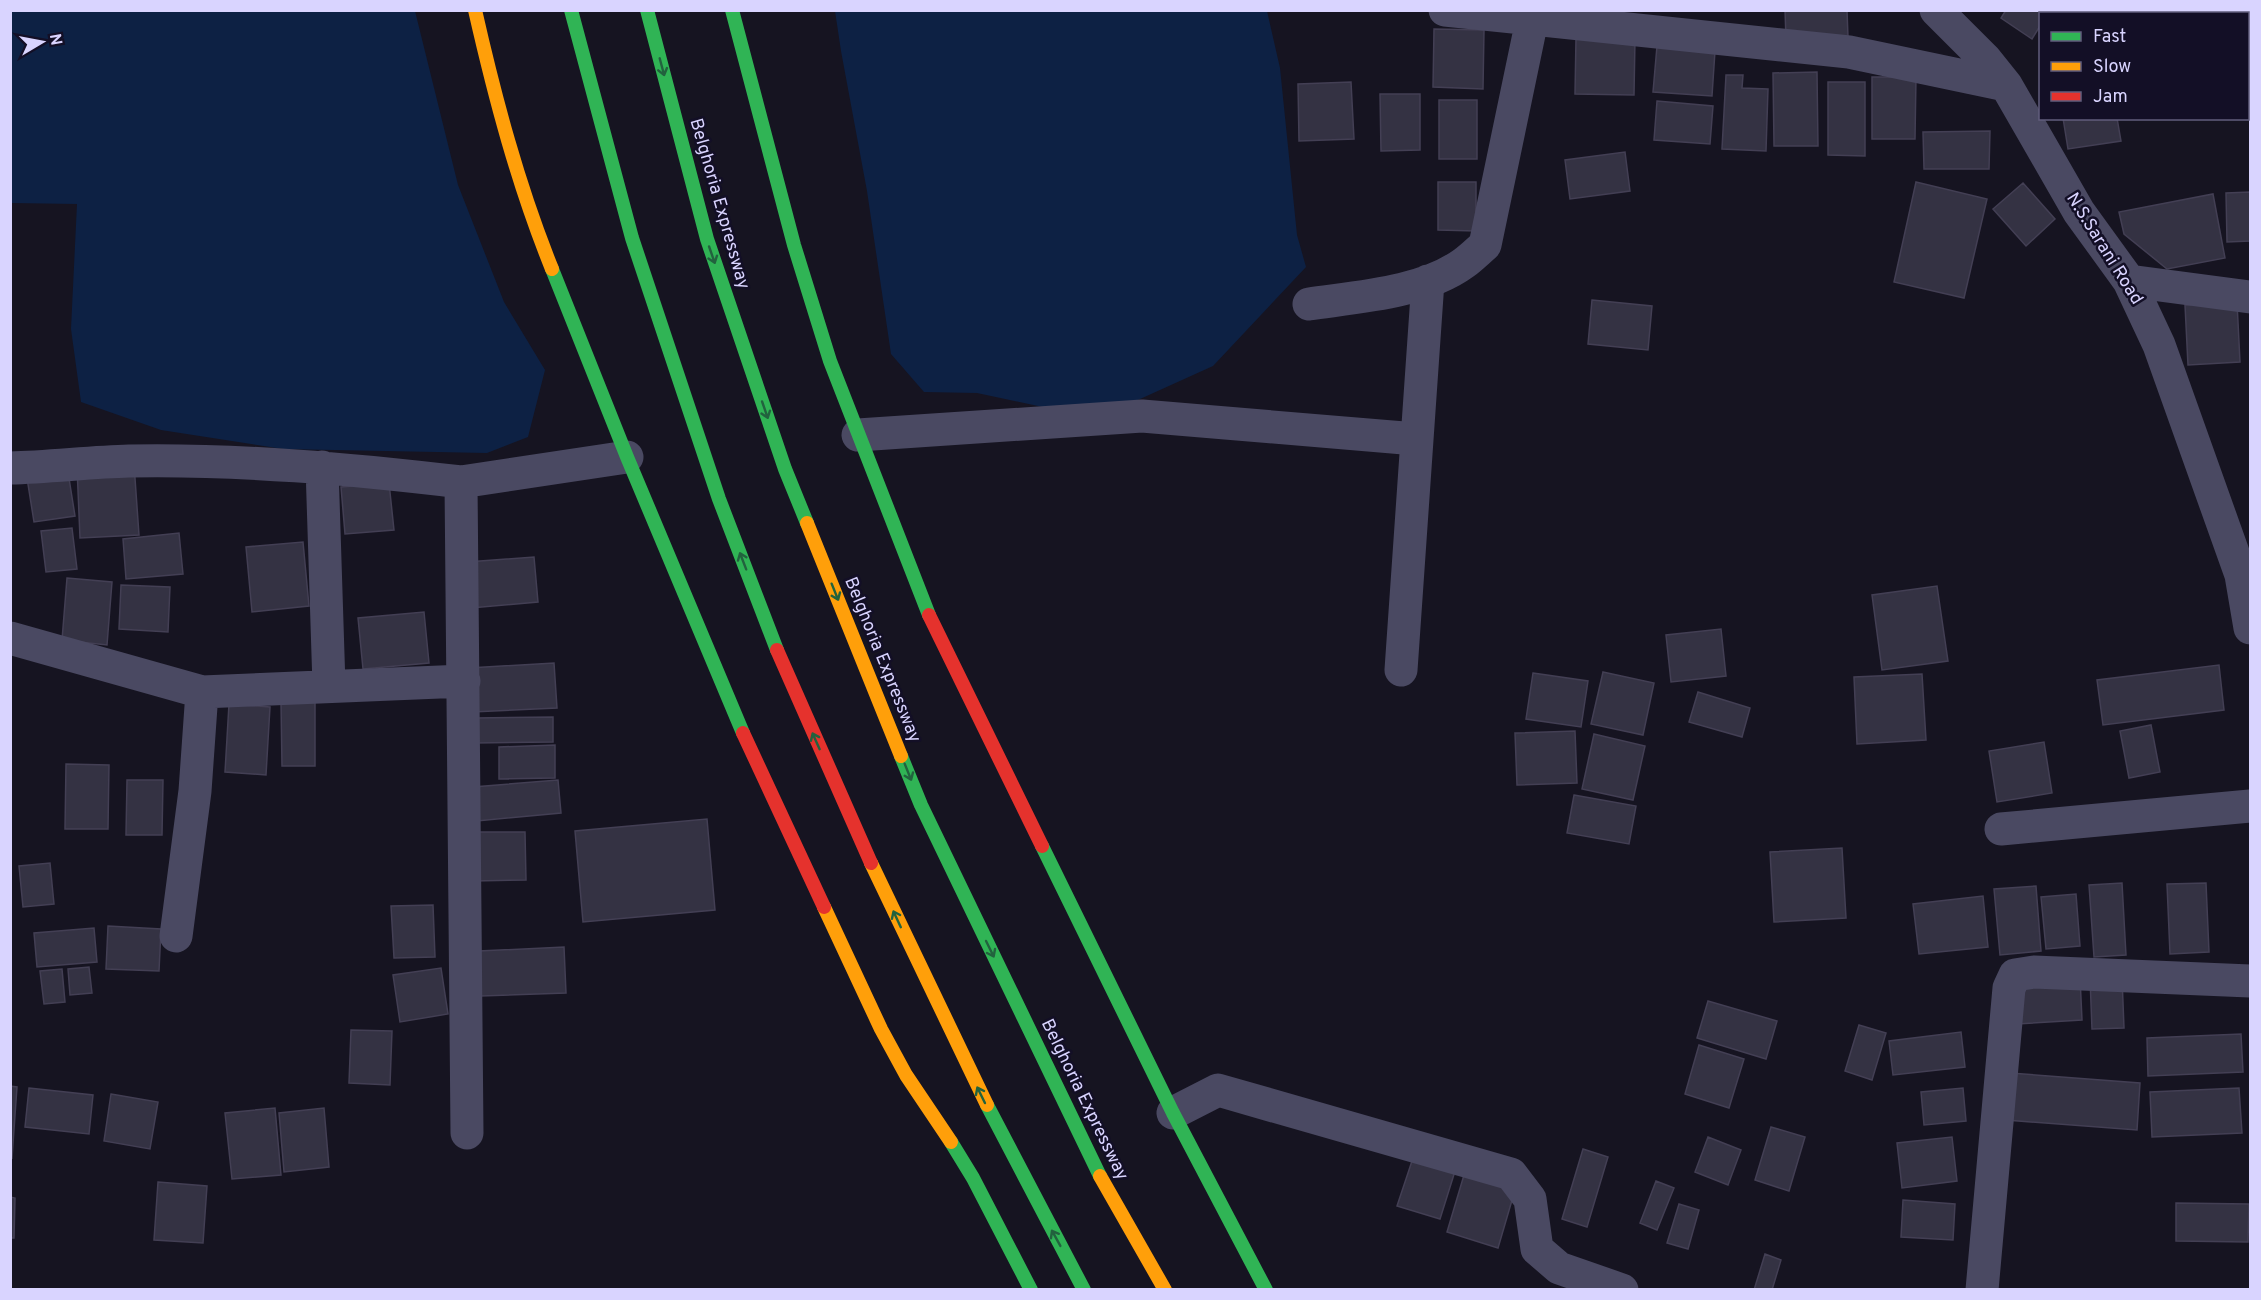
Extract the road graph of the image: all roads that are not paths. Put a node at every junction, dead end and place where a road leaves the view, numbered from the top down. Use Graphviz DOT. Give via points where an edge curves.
graph roads {
  1 [pos="475,10"];
  2 [pos="571,10"];
  3 [pos="647,10"];
  4 [pos="732,10"];
  5 [pos="1445,10"];
  6 [pos="1936,10"];
  7 [pos="1532,20"];
  8 [pos="2006,85"];
  9 [pos="2129,281"];
  10 [pos="1428,282"];
  11 [pos="2250,297"];
  12 [pos="1309,304"];
  13 [pos="858,435"];
  14 [pos="1416,438"];
  15 [pos="627,458"];
  16 [pos="322,467"];
  17 [pos="10,468"];
  18 [pos="462,482"];
  19 [pos="2246,577"];
  20 [pos="2250,628"];
  21 [pos="10,639"];
  22 [pos="1401,670"];
  23 [pos="464,681"];
  24 [pos="329,686"];
  25 [pos="202,692"];
  26 [pos="2250,806"];
  27 [pos="2001,829"];
  28 [pos="177,936"];
  29 [pos="2250,981"];
  30 [pos="1173,1113"];
  31 [pos="467,1133"];
  32 [pos="1031,1290"];
  33 [pos="1084,1290"];
  34 [pos="1165,1290"];
  35 [pos="1266,1290"];
  36 [pos="1622,1290"];
  37 [pos="1982,1290"];
  1 -- 15 [label="main road" via="497,105 541,243"];
  33 -- 2 [label="main road, one-way" via="1007,1147 940,1010 782,664 719,499 632,238"];
  3 -- 34 [label="main road, Belghoria Expressway, one-way" via="707,239 789,480 921,805 1094,1166"];
  4 -- 13 [label="main road" via="794,245"];
  5 -- 7 [label="street"];
  6 -- 8 [label="street, N.S.Sarani Road"];
  7 -- 8 [label="street" via="1849,52"];
  7 -- 10 [label="street" via="1485,245 1463,264"];
  8 -- 9 [label="street, N.S.Sarani Road" via="2079,212"];
  9 -- 11 [label="street"];
  9 -- 19 [label="street, N.S.Sarani Road" via="2159,345"];
  10 -- 12 [label="street"];
  10 -- 14 [label="street"];
  13 -- 14 [label="street" via="1142,417"];
  13 -- 30 [label="main road" via="926,608"];
  14 -- 22 [label="street"];
  15 -- 18 [label="street"];
  15 -- 32 [label="main road" via="755,762 881,1029 973,1178"];
  16 -- 17 [label="street" via="128,461"];
  16 -- 18 [label="street"];
  16 -- 24 [label="street"];
  18 -- 23 [label="street"];
  19 -- 20 [label="street, N.S.Sarani Road"];
  21 -- 25 [label="street"];
  23 -- 24 [label="street"];
  23 -- 31 [label="street"];
  24 -- 25 [label="street"];
  25 -- 28 [label="street" via="195,791"];
  26 -- 27 [label="street"];
  29 -- 37 [label="street" via="2034,972 2015,975 2009,988"];
  30 -- 35 [label="main road"];
  30 -- 36 [label="street" via="1218,1090 1511,1174 1530,1199 1537,1249 1560,1268"];
}
